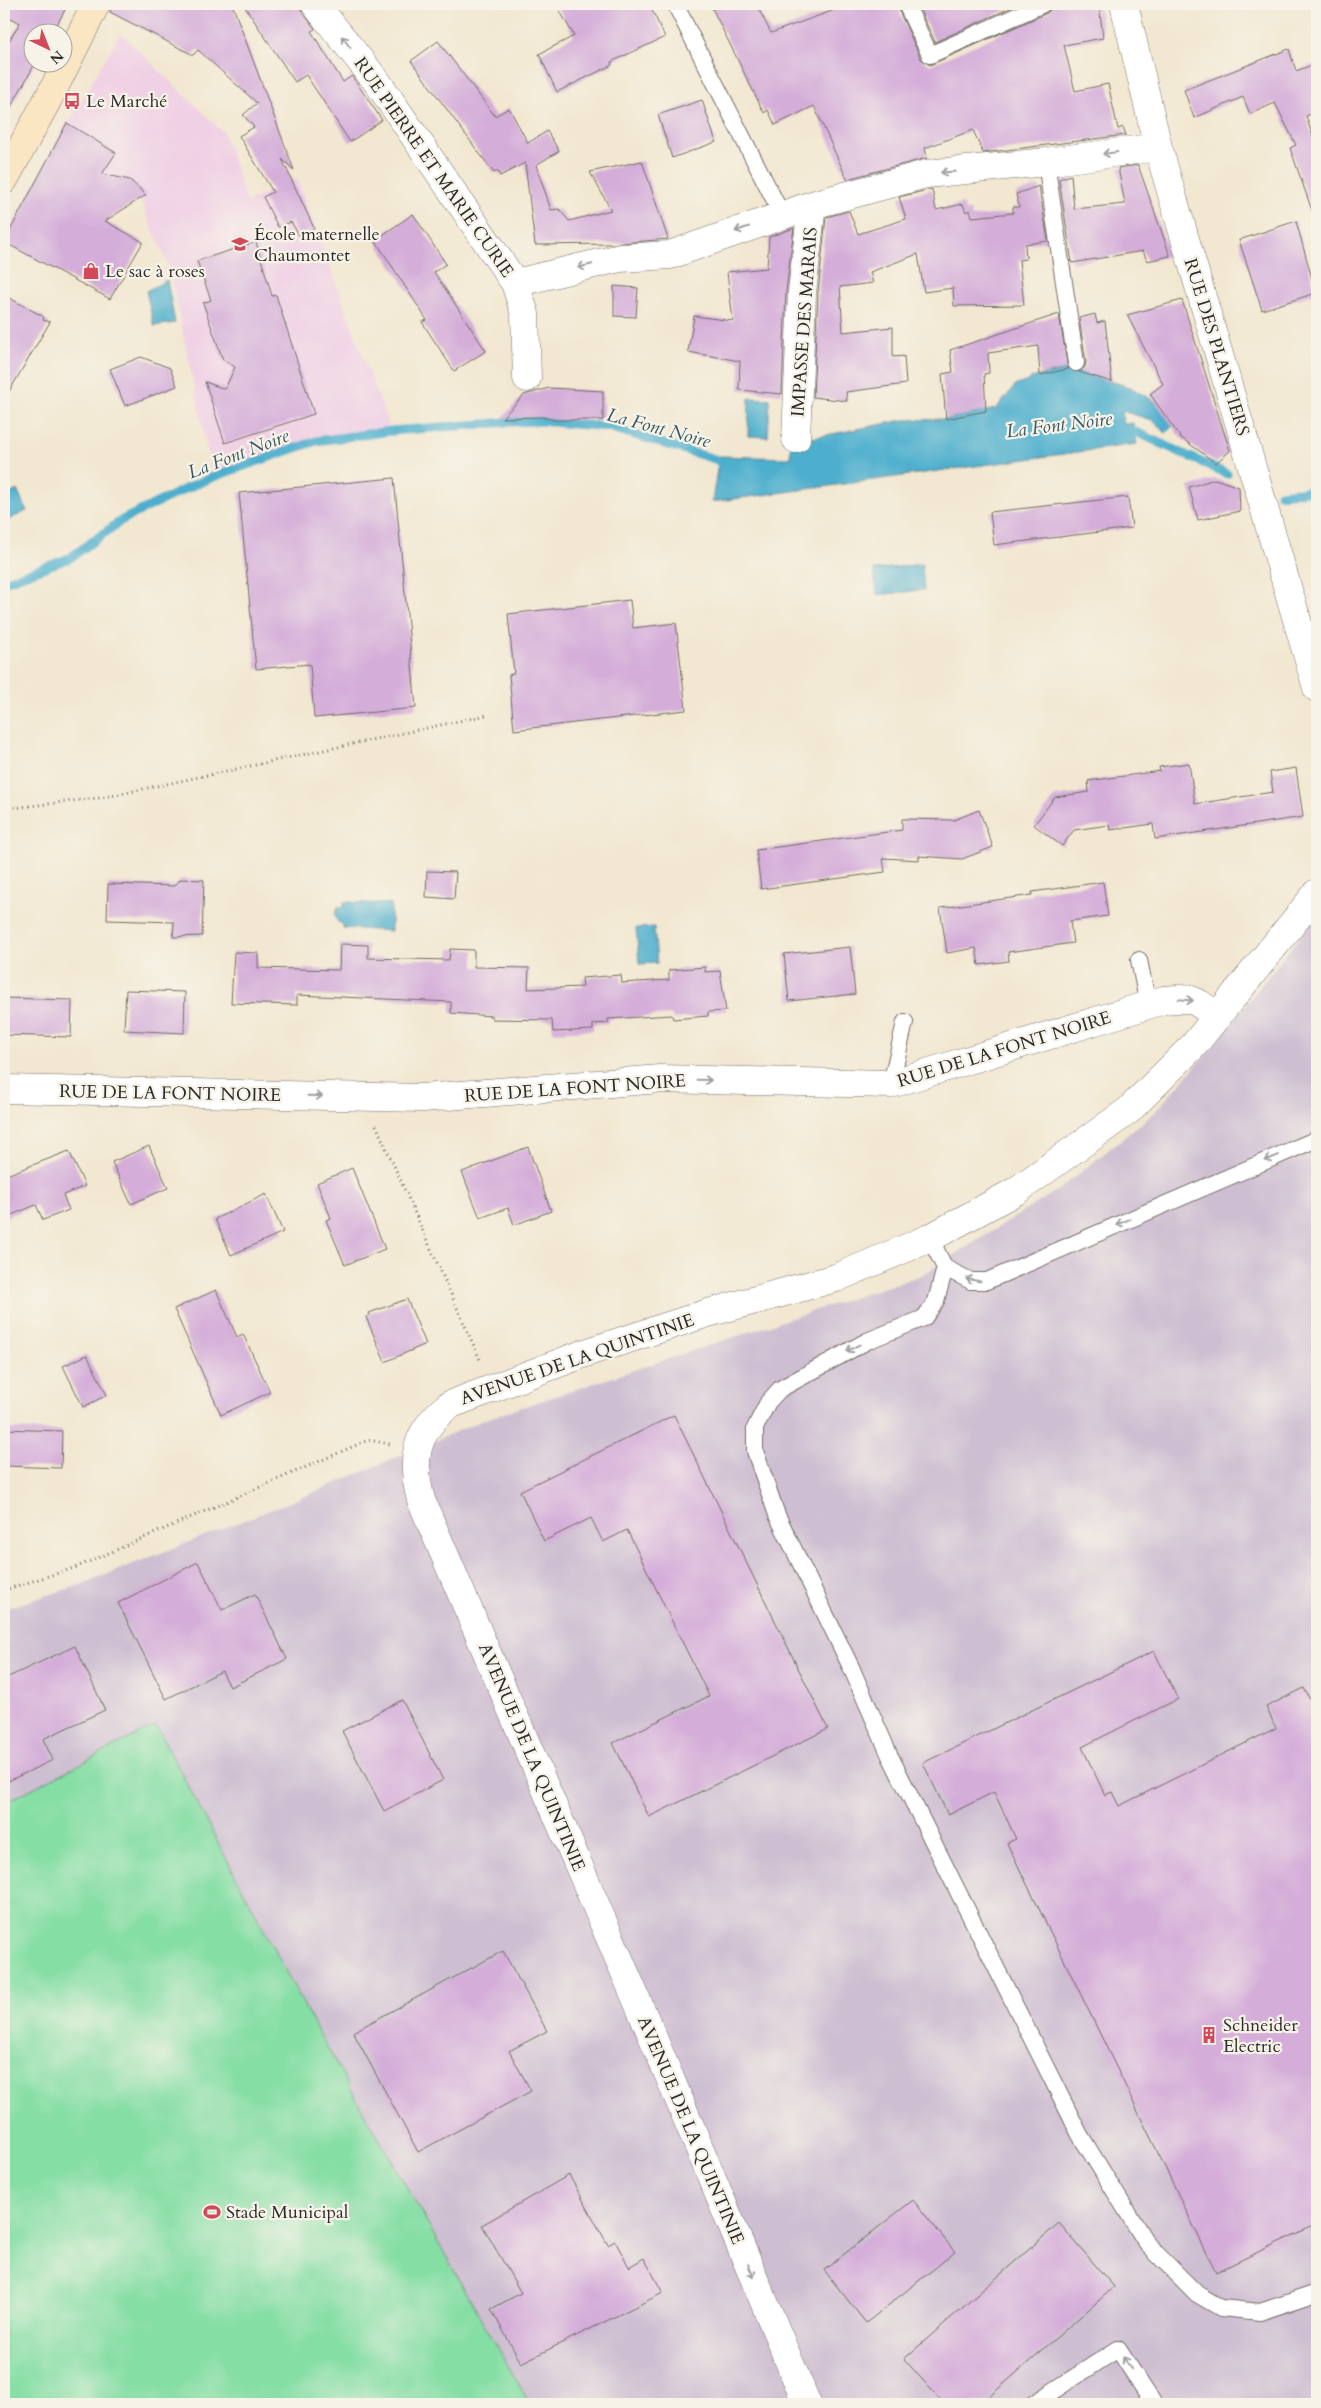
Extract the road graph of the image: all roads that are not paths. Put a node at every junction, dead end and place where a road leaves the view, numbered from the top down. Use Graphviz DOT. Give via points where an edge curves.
graph roads {
  1 [pos="96,4"];
  2 [pos="315,4"];
  3 [pos="675,4"];
  4 [pos="906,4"];
  5 [pos="1043,4"];
  6 [pos="1124,4"];
  7 [pos="1158,147"];
  8 [pos="1046,162"];
  9 [pos="4,180"];
  10 [pos="812,205"];
  11 [pos="782,215"];
  12 [pos="515,283"];
  13 [pos="1076,363"];
  14 [pos="528,378"];
  15 [pos="796,439"];
  16 [pos="1317,688"];
  17 [pos="1317,893"];
  18 [pos="1139,960"];
  19 [pos="1148,1005"];
  20 [pos="1217,1017"];
  21 [pos="905,1022"];
  22 [pos="891,1084"];
  23 [pos="4,1089"];
  24 [pos="1317,1139"];
  25 [pos="930,1238"];
  26 [pos="945,1268"];
  27 [pos="1317,2293"];
  28 [pos="807,2404"];
  29 [pos="1033,2404"];
  30 [pos="1154,2404"];
  1 -- 9 [label="main road"];
  12 -- 2 [label="street, RUE PIERRE ET MARIE CURIE, one-way" via="378,83"];
  3 -- 11 [label="lane"];
  4 -- 5 [label="lane" via="930,55"];
  6 -- 7 [label="street, RUE DES PLANTIERS"];
  7 -- 8 [label="street, RUE PIERRE ET MARIE CURIE, one-way"];
  7 -- 16 [label="street, RUE DES PLANTIERS"];
  8 -- 10 [label="street, RUE PIERRE ET MARIE CURIE, one-way" via="926,174"];
  8 -- 13 [label="lane"];
  10 -- 11 [label="street, RUE PIERRE ET MARIE CURIE"];
  10 -- 15 [label="street, IMPASSE DES MARAIS" via="802,292"];
  11 -- 12 [label="street, RUE PIERRE ET MARIE CURIE, one-way" via="670,255 620,258"];
  12 -- 14 [label="street" via="525,314"];
  17 -- 20 [label="street, AVENUE DE LA QUINTINIE"];
  18 -- 19 [label="lane"];
  19 -- 20 [label="street, RUE DE LA FONT NOIRE, one-way" via="1188,998"];
  19 -- 22 [label="street, RUE DE LA FONT NOIRE"];
  20 -- 25 [label="street, AVENUE DE LA QUINTINIE" via="1128,1112 1016,1191"];
  21 -- 22 [label="lane"];
  23 -- 22 [label="street, RUE DE LA FONT NOIRE, one-way" via="424,1098 660,1079"];
  24 -- 26 [label="lane, one-way" via="987,1281 971,1281"];
  25 -- 26 [label="lane"];
  25 -- 28 [label="street, AVENUE DE LA QUINTINIE, one-way" via="836,1278 698,1316 492,1387 449,1405 432,1418 416,1448 414,1475 421,1500"];
  26 -- 27 [label="lane, one-way" via="936,1301 924,1318 867,1341 780,1389 768,1402 755,1428 755,1451 777,1515 890,1756 1076,2126 1147,2244 1197,2294 1221,2308 1260,2312"];
  30 -- 29 [label="lane, one-way" via="1118,2349"];
}
